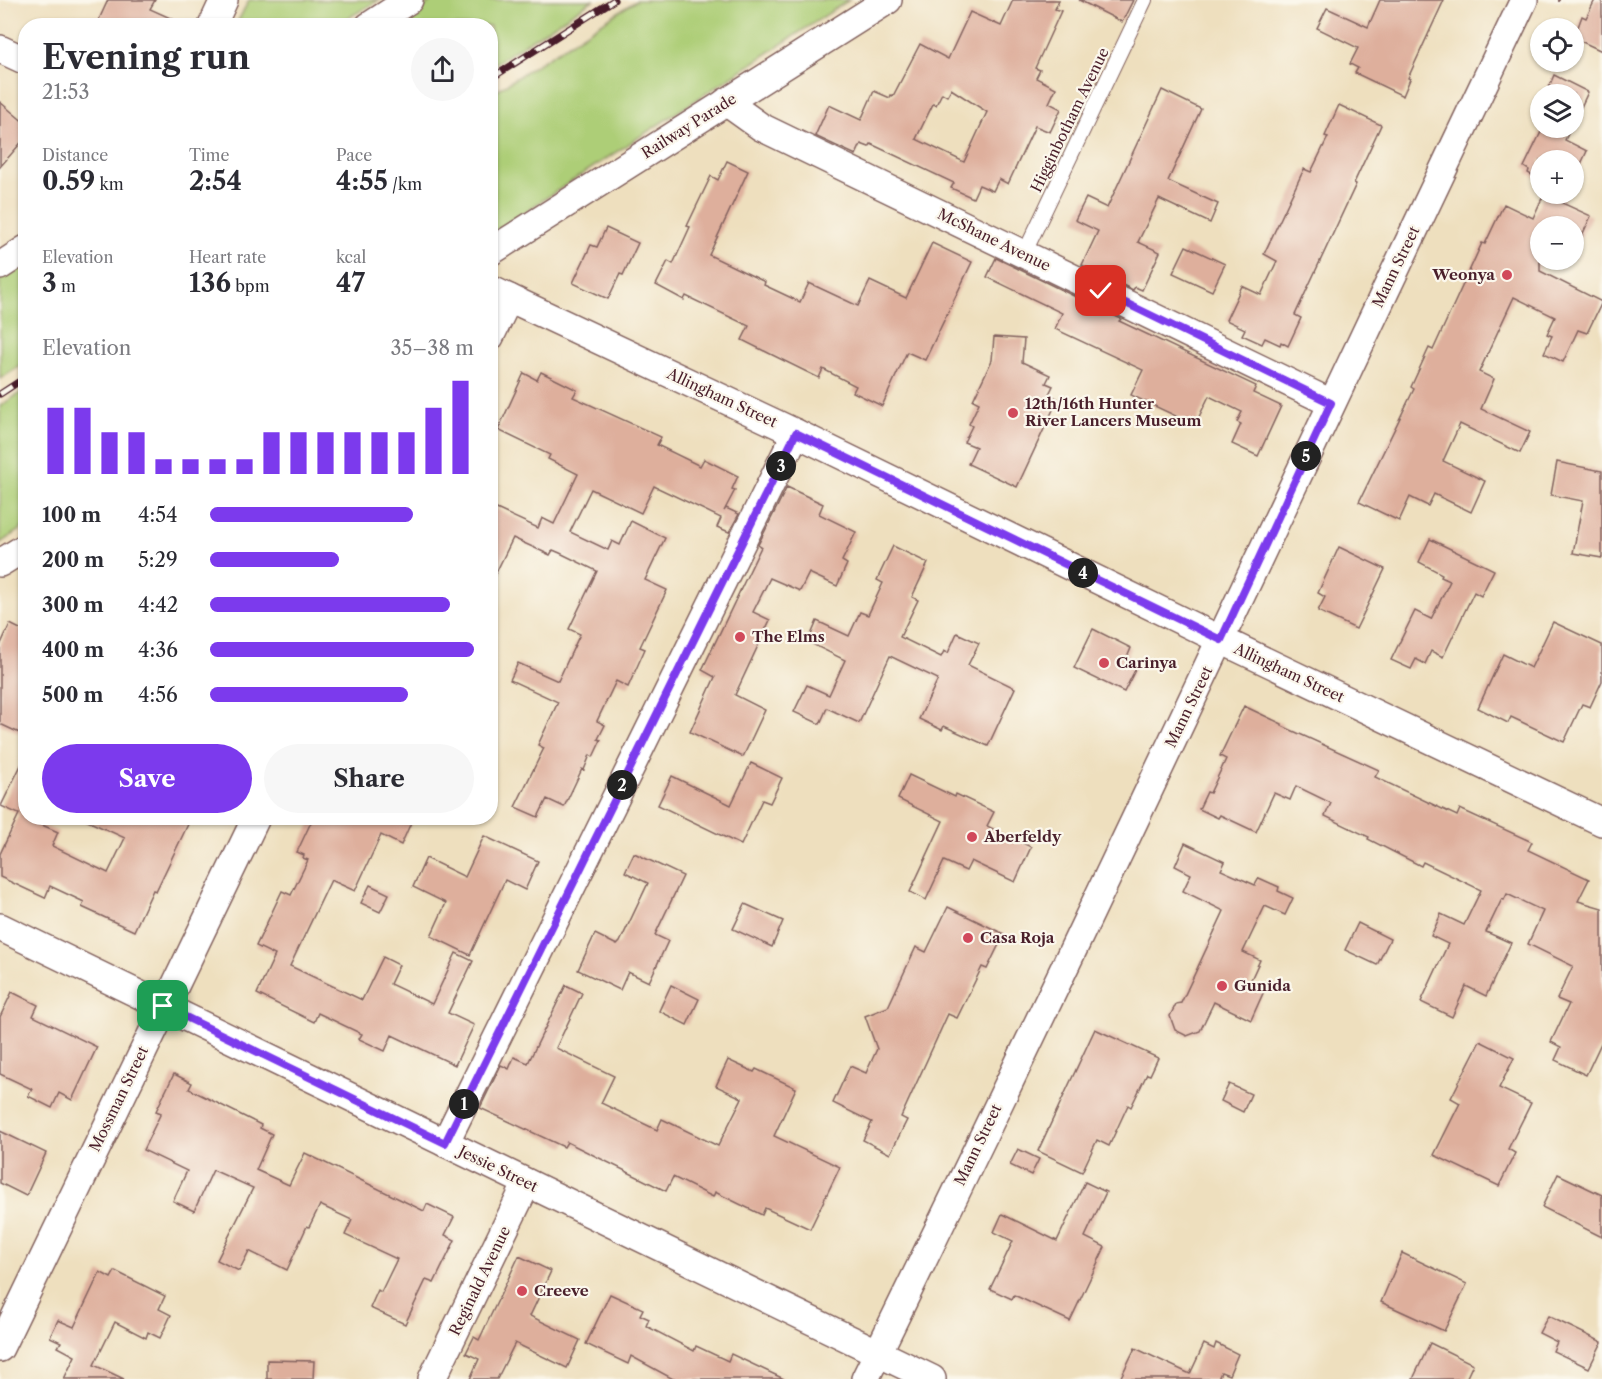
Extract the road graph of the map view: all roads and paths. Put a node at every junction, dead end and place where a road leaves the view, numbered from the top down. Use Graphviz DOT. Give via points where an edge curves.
graph roads {
  1 [pos="224,0"];
  2 [pos="409,0"];
  3 [pos="888,0"];
  4 [pos="1145,0"];
  5 [pos="1524,0"];
  6 [pos="216,18"];
  7 [pos="381,18"];
  8 [pos="0,49"];
  9 [pos="18,57"];
  10 [pos="726,102"];
  11 [pos="498,247"];
  12 [pos="18,254"];
  13 [pos="1024,254"];
  14 [pos="0,266"];
  15 [pos="500,293"];
  16 [pos="1331,403"];
  17 [pos="796,433"];
  18 [pos="18,552"];
  19 [pos="0,563"];
  20 [pos="1221,640"];
  21 [pos="1602,822"];
  22 [pos="253,825"];
  23 [pos="0,927"];
  24 [pos="163,1006"];
  25 [pos="445,1143"];
  26 [pos="527,1183"];
  27 [pos="0,1348"];
  28 [pos="878,1352"];
  29 [pos="432,1379"];
  30 [pos="865,1379"];
  31 [pos="932,1379"];
  1 -- 6 [label="street"];
  2 -- 7 [label="street"];
  3 -- 10 [label="street, Railway Parade"];
  4 -- 13 [label="lane, Higginbotham Avenue"];
  5 -- 16 [label="street, Mann Street"];
  8 -- 9 [label="street"];
  10 -- 11 [label="street, Railway Parade"];
  10 -- 13 [label="street, McShane Avenue" via="761,127"];
  12 -- 14 [label="street"];
  13 -- 16 [label="street, McShane Avenue"];
  15 -- 17 [label="street, Allingham Street"];
  16 -- 20 [label="street, Mann Street"];
  17 -- 20 [label="street, Allingham Street"];
  17 -- 25 [label="street"];
  18 -- 19 [label="street"];
  20 -- 21 [label="street, Allingham Street"];
  20 -- 28 [label="street, Mann Street"];
  22 -- 24 [label="street, Mossman Street"];
  23 -- 24 [label="street, Jessie Street"];
  24 -- 25 [label="street, Jessie Street"];
  24 -- 27 [label="street, Mossman Street"];
  25 -- 26 [label="street, Jessie Street"];
  26 -- 28 [label="street, Jessie Street"];
  26 -- 29 [label="street, Reginald Avenue"];
  28 -- 30 [label="street, Mann Street"];
  28 -- 31 [label="street, Jessie Street"];
}
